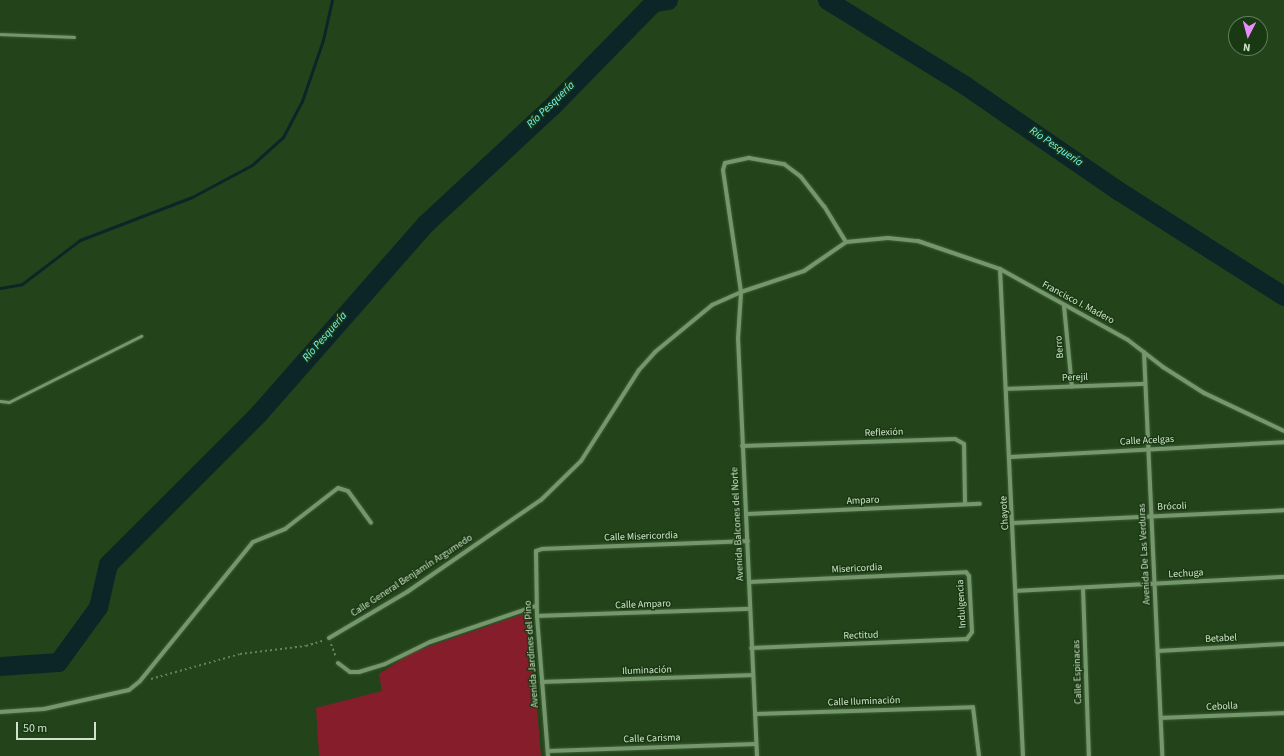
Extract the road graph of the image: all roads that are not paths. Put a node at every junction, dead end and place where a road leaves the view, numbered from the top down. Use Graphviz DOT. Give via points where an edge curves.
graph roads {
  1 [pos="0,34"];
  2 [pos="74,37"];
  3 [pos="846,242"];
  4 [pos="1000,270"];
  5 [pos="741,292"];
  6 [pos="1064,306"];
  7 [pos="141,336"];
  8 [pos="1144,352"];
  9 [pos="1144,384"];
  10 [pos="1072,387"];
  11 [pos="1006,389"];
  12 [pos="0,401"];
  13 [pos="1284,431"];
  14 [pos="1284,442"];
  15 [pos="742,446"];
  16 [pos="1148,449"];
  17 [pos="1010,457"];
  18 [pos="965,504"];
  19 [pos="980,504"];
  20 [pos="1284,510"];
  21 [pos="747,514"];
  22 [pos="1151,516"];
  23 [pos="371,523"];
  24 [pos="1013,523"];
  25 [pos="748,541"];
  26 [pos="536,551"];
  27 [pos="966,572"];
  28 [pos="1284,577"];
  29 [pos="749,582"];
  30 [pos="1154,584"];
  31 [pos="1083,588"];
  32 [pos="1016,590"];
  33 [pos="536,606"];
  34 [pos="750,609"];
  35 [pos="537,616"];
  36 [pos="971,637"];
  37 [pos="329,638"];
  38 [pos="1284,644"];
  39 [pos="752,648"];
  40 [pos="1158,651"];
  41 [pos="338,663"];
  42 [pos="753,675"];
  43 [pos="542,682"];
  44 [pos="0,712"];
  45 [pos="1284,712"];
  46 [pos="755,714"];
  47 [pos="1161,718"];
  48 [pos="756,744"];
  49 [pos="548,751"];
  50 [pos="548,756"];
  51 [pos="757,756"];
  52 [pos="979,756"];
  53 [pos="1023,756"];
  54 [pos="1089,756"];
  55 [pos="1162,756"];
  1 -- 2 [label="lane"];
  3 -- 4 [label="street, Francisco I. Madero" via="888,238 918,241"];
  3 -- 5 [label="street, Calle General Benjamín Argumedo" via="804,271"];
  3 -- 5 [label="street, Avenida Balcones del Norte" via="801,177 784,164 749,158 725,162 723,170"];
  4 -- 6 [label="street, Francisco I. Madero"];
  4 -- 11 [label="street, Chayote"];
  5 -- 15 [label="street, Avenida Balcones del Norte" via="738,339"];
  5 -- 37 [label="street, Calle General Benjamín Argumedo" via="712,305 655,352 639,370 581,462 541,500 407,592"];
  6 -- 8 [label="street, Francisco I. Madero" via="1114,332"];
  6 -- 10 [label="street, Berro"];
  7 -- 12 [label="lane" via="9,402"];
  8 -- 9 [label="street, Avenida De Las Verduras"];
  8 -- 13 [label="street, Francisco I. Madero" via="1204,393"];
  9 -- 10 [label="street, Perejil"];
  9 -- 16 [label="street, Avenida De Las Verduras"];
  10 -- 11 [label="street, Perejil"];
  11 -- 17 [label="street, Chayote"];
  14 -- 16 [label="street, Calle Acelgas"];
  15 -- 18 [label="street, Reflexión" via="955,439 964,444"];
  15 -- 21 [label="street, Avenida Balcones del Norte"];
  16 -- 17 [label="street, Calle Acelgas"];
  16 -- 22 [label="street, Avenida De Las Verduras"];
  17 -- 24 [label="street, Chayote"];
  18 -- 19 [label="street, Amparo"];
  18 -- 21 [label="street, Amparo"];
  20 -- 22 [label="street, Brócoli"];
  21 -- 25 [label="street, Avenida Balcones del Norte"];
  22 -- 24 [label="street, Brócoli"];
  22 -- 30 [label="street, Avenida De Las Verduras"];
  23 -- 44 [label="street" via="348,491 338,488 285,529 253,542 140,681 129,690 44,710"];
  24 -- 32 [label="street, Chayote"];
  25 -- 26 [label="street, Calle Misericordia"];
  25 -- 29 [label="street, Avenida Balcones del Norte"];
  26 -- 33 [label="street, Avenida Jardines del Pino"];
  27 -- 29 [label="street, Misericordia"];
  27 -- 36 [label="street, Indulgencia" via="969,576"];
  28 -- 30 [label="street, Lechuga"];
  29 -- 34 [label="street, Avenida Balcones del Norte"];
  30 -- 31 [label="street, Lechuga"];
  30 -- 40 [label="street, Avenida De Las Verduras"];
  31 -- 32 [label="street, Lechuga"];
  31 -- 54 [label="street, Calle Espinacas"];
  32 -- 53 [label="street, Chayote"];
  33 -- 35 [label="street, Avenida Jardines del Pino"];
  33 -- 41 [label="street" via="415,648 385,664 359,672 350,672"];
  34 -- 35 [label="street, Calle Amparo"];
  34 -- 39 [label="street, Avenida Balcones del Norte"];
  35 -- 43 [label="street, Avenida Jardines del Pino"];
  36 -- 39 [label="street, Rectitud"];
  38 -- 40 [label="street, Betabel"];
  39 -- 42 [label="street, Avenida Balcones del Norte"];
  40 -- 47 [label="street, Avenida De Las Verduras"];
  42 -- 43 [label="street, Iluminación"];
  42 -- 46 [label="street, Avenida Balcones del Norte"];
  43 -- 49 [label="street, Avenida Jardines del Pino"];
  45 -- 47 [label="street, Cebolla"];
  46 -- 48 [label="street, Avenida Balcones del Norte"];
  46 -- 52 [label="street, Calle Iluminación" via="973,707"];
  47 -- 55 [label="street, Avenida De Las Verduras"];
  48 -- 49 [label="street, Calle Carisma"];
  48 -- 51 [label="street, Avenida Balcones del Norte"];
  49 -- 50 [label="street, Avenida Jardines del Pino"];
}
